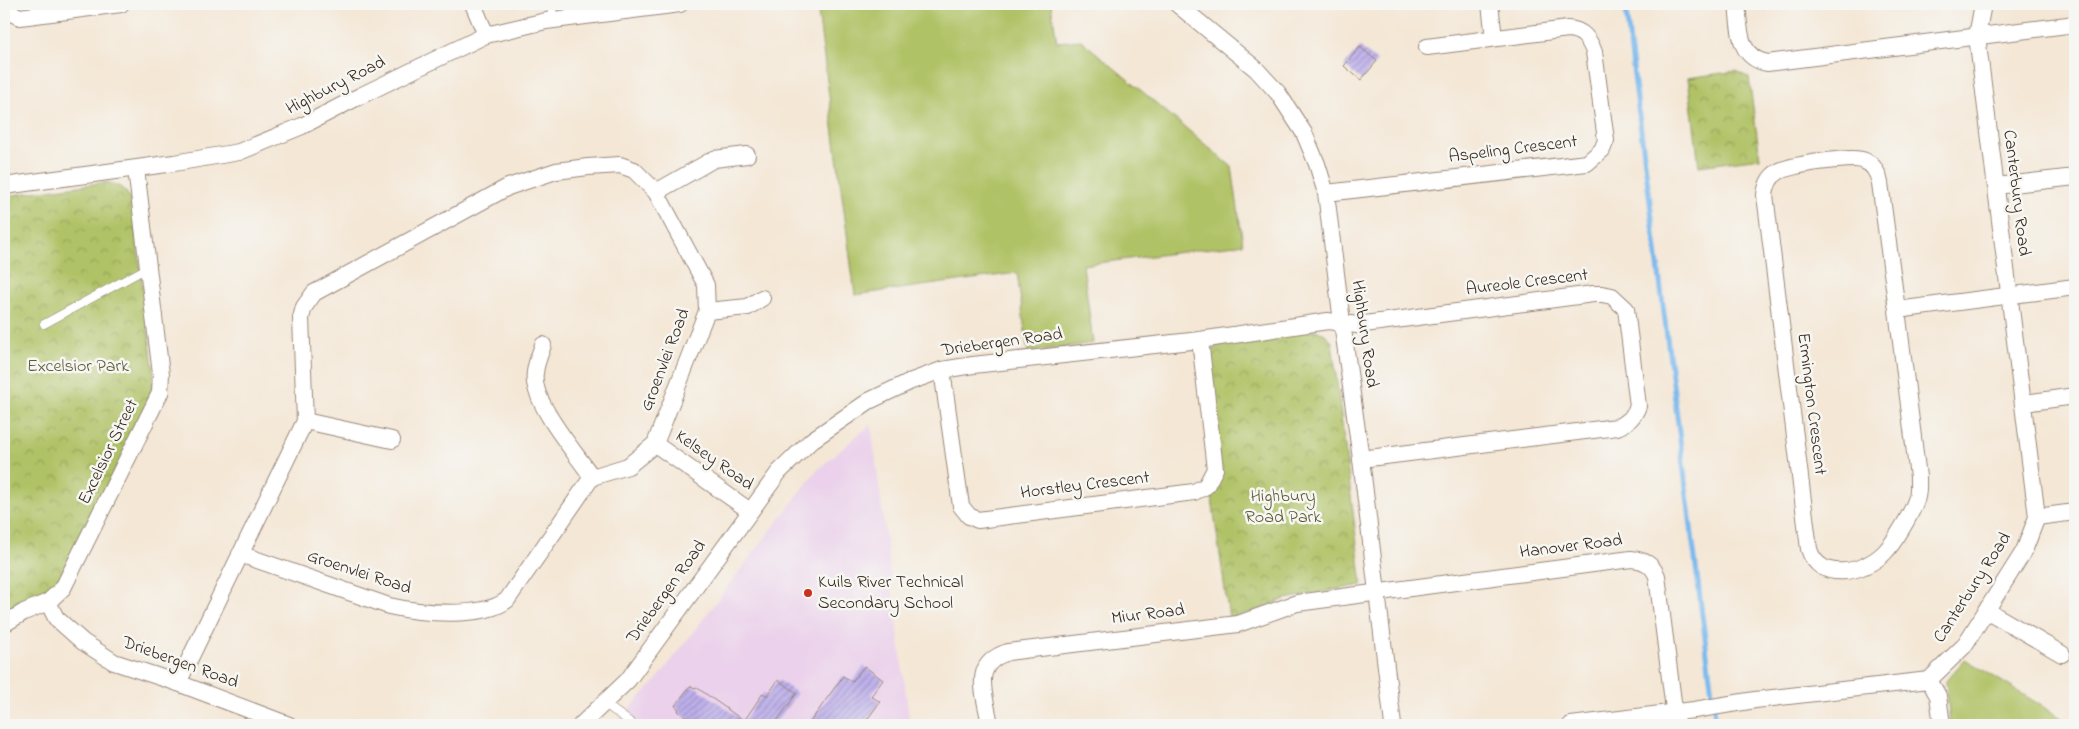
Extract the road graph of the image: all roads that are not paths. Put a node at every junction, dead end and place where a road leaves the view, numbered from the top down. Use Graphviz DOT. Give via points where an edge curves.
graph roads {
  1 [pos="4,4"];
  2 [pos="121,4"];
  3 [pos="473,4"];
  4 [pos="680,4"];
  5 [pos="1490,4"];
  6 [pos="1737,4"];
  7 [pos="1983,4"];
  8 [pos="1184,6"];
  9 [pos="553,12"];
  10 [pos="2075,24"];
  11 [pos="486,36"];
  12 [pos="1977,36"];
  13 [pos="1494,38"];
  14 [pos="1427,47"];
  15 [pos="746,155"];
  16 [pos="136,168"];
  17 [pos="2075,176"];
  18 [pos="4,186"];
  19 [pos="1996,186"];
  20 [pos="656,192"];
  21 [pos="1326,193"];
  22 [pos="147,268"];
  23 [pos="2075,288"];
  24 [pos="2009,296"];
  25 [pos="762,298"];
  26 [pos="1897,310"];
  27 [pos="707,311"];
  28 [pos="1342,322"];
  29 [pos="44,324"];
  30 [pos="1200,340"];
  31 [pos="542,345"];
  32 [pos="942,370"];
  33 [pos="2075,396"];
  34 [pos="2024,403"];
  35 [pos="305,421"];
  36 [pos="392,440"];
  37 [pos="654,444"];
  38 [pos="1361,459"];
  39 [pos="592,477"];
  40 [pos="750,511"];
  41 [pos="2075,512"];
  42 [pos="2037,517"];
  43 [pos="240,554"];
  44 [pos="1377,592"];
  45 [pos="48,602"];
  46 [pos="1986,610"];
  47 [pos="4,624"];
  48 [pos="2062,654"];
  49 [pos="1929,680"];
  50 [pos="178,683"];
  51 [pos="605,704"];
  52 [pos="1676,719"];
  53 [pos="288,725"];
  54 [pos="581,725"];
  55 [pos="634,725"];
  56 [pos="990,725"];
  57 [pos="1393,725"];
  58 [pos="1571,725"];
  59 [pos="1942,725"];
  1 -- 2 [label="street" via="20,17"];
  3 -- 11 [label="street"];
  4 -- 9 [label="street, Highbury Road"];
  5 -- 13 [label="street"];
  6 -- 12 [label="street" via="1745,50 1757,61 1767,63"];
  7 -- 12 [label="street, Canterbury Road"];
  8 -- 21 [label="street, Highbury Road" via="1256,69 1278,93 1304,133"];
  9 -- 11 [label="street, Highbury Road"];
  10 -- 12 [label="street"];
  11 -- 16 [label="street, Highbury Road" via="261,144 239,152"];
  12 -- 19 [label="street, Canterbury Road"];
  13 -- 14 [label="street, Aspeling Crescent"];
  13 -- 21 [label="street, Aspeling Crescent" via="1568,29 1581,32 1590,40 1606,140 1597,155 1587,162"];
  15 -- 20 [label="street" via="714,159"];
  16 -- 18 [label="street, Highbury Road"];
  16 -- 22 [label="street, Excelsior Street"];
  17 -- 19 [label="street"];
  19 -- 24 [label="street, Canterbury Road"];
  20 -- 27 [label="street, Groenvlei Road" via="706,285"];
  20 -- 35 [label="street, Groenvlei Road" via="634,170 620,165 556,172 530,179 314,292 301,318"];
  21 -- 28 [label="street, Highbury Road"];
  22 -- 29 [label="lane"];
  22 -- 45 [label="street, Excelsior Street" via="161,374 160,393 74,569 63,588"];
  23 -- 24 [label="street"];
  24 -- 26 [label="street"];
  24 -- 34 [label="street, Canterbury Road"];
  25 -- 27 [label="street" via="748,307"];
  26 -- 26 [label="street, Ermington Crescent" via="1879,177 1872,166 1855,158 1777,172 1768,183 1765,195 1810,549 1815,561 1826,570 1860,568 1877,560 1889,547 1916,499 1918,477"];
  27 -- 37 [label="street, Groenvlei Road"];
  28 -- 30 [label="street, Driebergen Road" via="1328,321"];
  28 -- 38 [label="street, Highbury Road"];
  28 -- 38 [label="street, Aureole Crescent" via="1357,325 1602,294 1612,296 1626,309 1638,406 1628,422"];
  30 -- 32 [label="street, Driebergen Road"];
  30 -- 32 [label="street, Horstley Crescent" via="1215,470 1206,486 1194,492 978,520 969,516 961,506"];
  31 -- 39 [label="street" via="535,369 538,392 548,414"];
  32 -- 40 [label="street, Driebergen Road" via="869,401 819,434 779,472"];
  33 -- 34 [label="street"];
  34 -- 42 [label="street, Canterbury Road"];
  35 -- 36 [label="street"];
  35 -- 43 [label="street, Groenvlei Road"];
  37 -- 39 [label="street, Groenvlei Road" via="628,466"];
  37 -- 40 [label="street, Kelsey Road"];
  38 -- 44 [label="street, Highbury Road"];
  39 -- 43 [label="street, Groenvlei Road" via="517,588 499,606 482,610 412,612"];
  40 -- 51 [label="street, Driebergen Road" via="628,680"];
  41 -- 42 [label="street"];
  42 -- 46 [label="street, Canterbury Road" via="2024,551"];
  43 -- 50 [label="street, Groenvlei Road"];
  44 -- 52 [label="street, Hanover Road" via="1631,559 1644,562 1657,576"];
  44 -- 56 [label="street, Miur Road" via="1297,603 1238,624 995,656 985,667 983,676"];
  44 -- 57 [label="street, Highbury Road"];
  45 -- 47 [label="street, Excelsior Street"];
  45 -- 50 [label="street, Driebergen Road" via="56,618 83,642 114,662"];
  46 -- 48 [label="street"];
  46 -- 49 [label="street, Canterbury Road" via="1964,646"];
  49 -- 52 [label="street" via="1755,700 1694,710"];
  49 -- 59 [label="street" via="1938,696"];
  50 -- 53 [label="street, Driebergen Road"];
  51 -- 54 [label="street, Driebergen Road"];
  51 -- 55 [label="lane"];
  52 -- 58 [label="street"];
}
